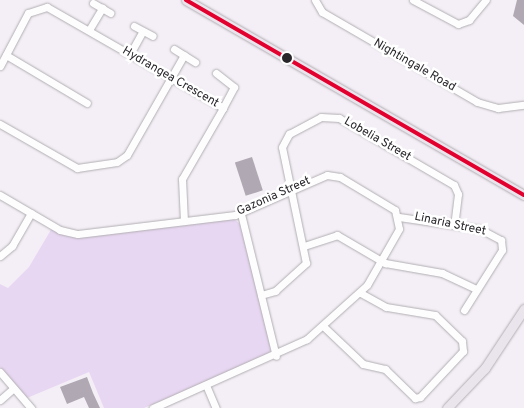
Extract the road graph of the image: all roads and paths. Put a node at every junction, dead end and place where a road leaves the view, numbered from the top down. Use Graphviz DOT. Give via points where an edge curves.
graph roads {
  1 [pos="34,0"];
  2 [pos="186,0"];
  3 [pos="315,0"];
  4 [pos="413,0"];
  5 [pos="486,0"];
  6 [pos="93,3"];
  7 [pos="35,8"];
  8 [pos="102,8"];
  9 [pos="110,13"];
  10 [pos="134,26"];
  11 [pos="89,30"];
  12 [pos="143,31"];
  13 [pos="153,36"];
  14 [pos="174,49"];
  15 [pos="130,54"];
  16 [pos="6,55"];
  17 [pos="184,55"];
  18 [pos="195,62"];
  19 [pos="0,66"];
  20 [pos="216,73"];
  21 [pos="171,78"];
  22 [pos="87,102"];
  23 [pos="524,105"];
  24 [pos="223,108"];
  25 [pos="0,124"];
  26 [pos="290,191"];
  27 [pos="0,195"];
  28 [pos="524,195"];
  29 [pos="31,213"];
  30 [pos="241,214"];
  31 [pos="399,217"];
  32 [pos="184,221"];
  33 [pos="454,224"];
  34 [pos="304,246"];
  35 [pos="0,256"];
  36 [pos="381,260"];
  37 [pos="476,289"];
  38 [pos="361,293"];
  39 [pos="261,295"];
  40 [pos="524,309"];
  41 [pos="464,310"];
  42 [pos="323,326"];
  43 [pos="276,356"];
  44 [pos="0,372"];
  45 [pos="206,385"];
  46 [pos="14,388"];
  47 [pos="0,400"];
  48 [pos="31,408"];
  49 [pos="153,408"];
  50 [pos="216,408"];
  51 [pos="447,408"];
  1 -- 7 [label="street"];
  2 -- 28 [label="main road"];
  3 -- 23 [label="street, Nightingale Road" via="322,12 477,102 498,108"];
  4 -- 5 [label="street" via="458,24 469,20"];
  6 -- 8 [label="street"];
  7 -- 11 [label="street, Hydrangea Crescent" via="51,8"];
  7 -- 16 [label="street" via="26,16"];
  8 -- 9 [label="street"];
  8 -- 11 [label="street"];
  10 -- 12 [label="street"];
  11 -- 15 [label="street, Hydrangea Crescent"];
  12 -- 13 [label="street"];
  12 -- 15 [label="street"];
  14 -- 17 [label="street"];
  15 -- 21 [label="street, Hydrangea Crescent"];
  16 -- 19 [label="street"];
  16 -- 22 [label="street"];
  17 -- 18 [label="street"];
  17 -- 21 [label="street"];
  20 -- 24 [label="street" via="234,87"];
  21 -- 24 [label="street, Hydrangea Crescent"];
  21 -- 25 [label="street" via="127,155 116,162 77,168"];
  24 -- 32 [label="street, Hydrangea Crescent" via="182,179"];
  26 -- 30 [label="street, Gazonia Street"];
  26 -- 31 [label="street, Gazonia Street" via="323,176 336,176 392,207"];
  26 -- 33 [label="street, Lobelia Street" via="282,154 284,140 314,120 334,116 454,185 458,194"];
  26 -- 34 [label="street"];
  27 -- 29 [label="street, Gazonia Street"];
  29 -- 32 [label="street, Gazonia Street" via="60,230 78,234"];
  29 -- 35 [label="street" via="12,246"];
  30 -- 32 [label="street, Gazonia Street"];
  30 -- 39 [label="street"];
  31 -- 33 [label="street, Linaria Street"];
  31 -- 36 [label="street" via="399,229"];
  33 -- 37 [label="street, Linaria Street" via="486,231 503,244 482,285"];
  34 -- 36 [label="street" via="337,235"];
  34 -- 39 [label="street" via="306,260 302,269 275,291"];
  36 -- 37 [label="street" via="444,274"];
  36 -- 38 [label="street"];
  37 -- 41 [label="street, Linaria Street"];
  38 -- 42 [label="street"];
  38 -- 42 [label="street" via="388,308 434,315 462,341 463,351 420,397 415,398 385,369 363,364"];
  39 -- 43 [label="street"];
  40 -- 51 [label="main road" via="484,368"];
  42 -- 43 [label="street" via="297,346"];
  43 -- 45 [label="street"];
  44 -- 46 [label="street"];
  45 -- 49 [label="street"];
  45 -- 50 [label="street"];
  46 -- 47 [label="street"];
  46 -- 48 [label="street"];
}
